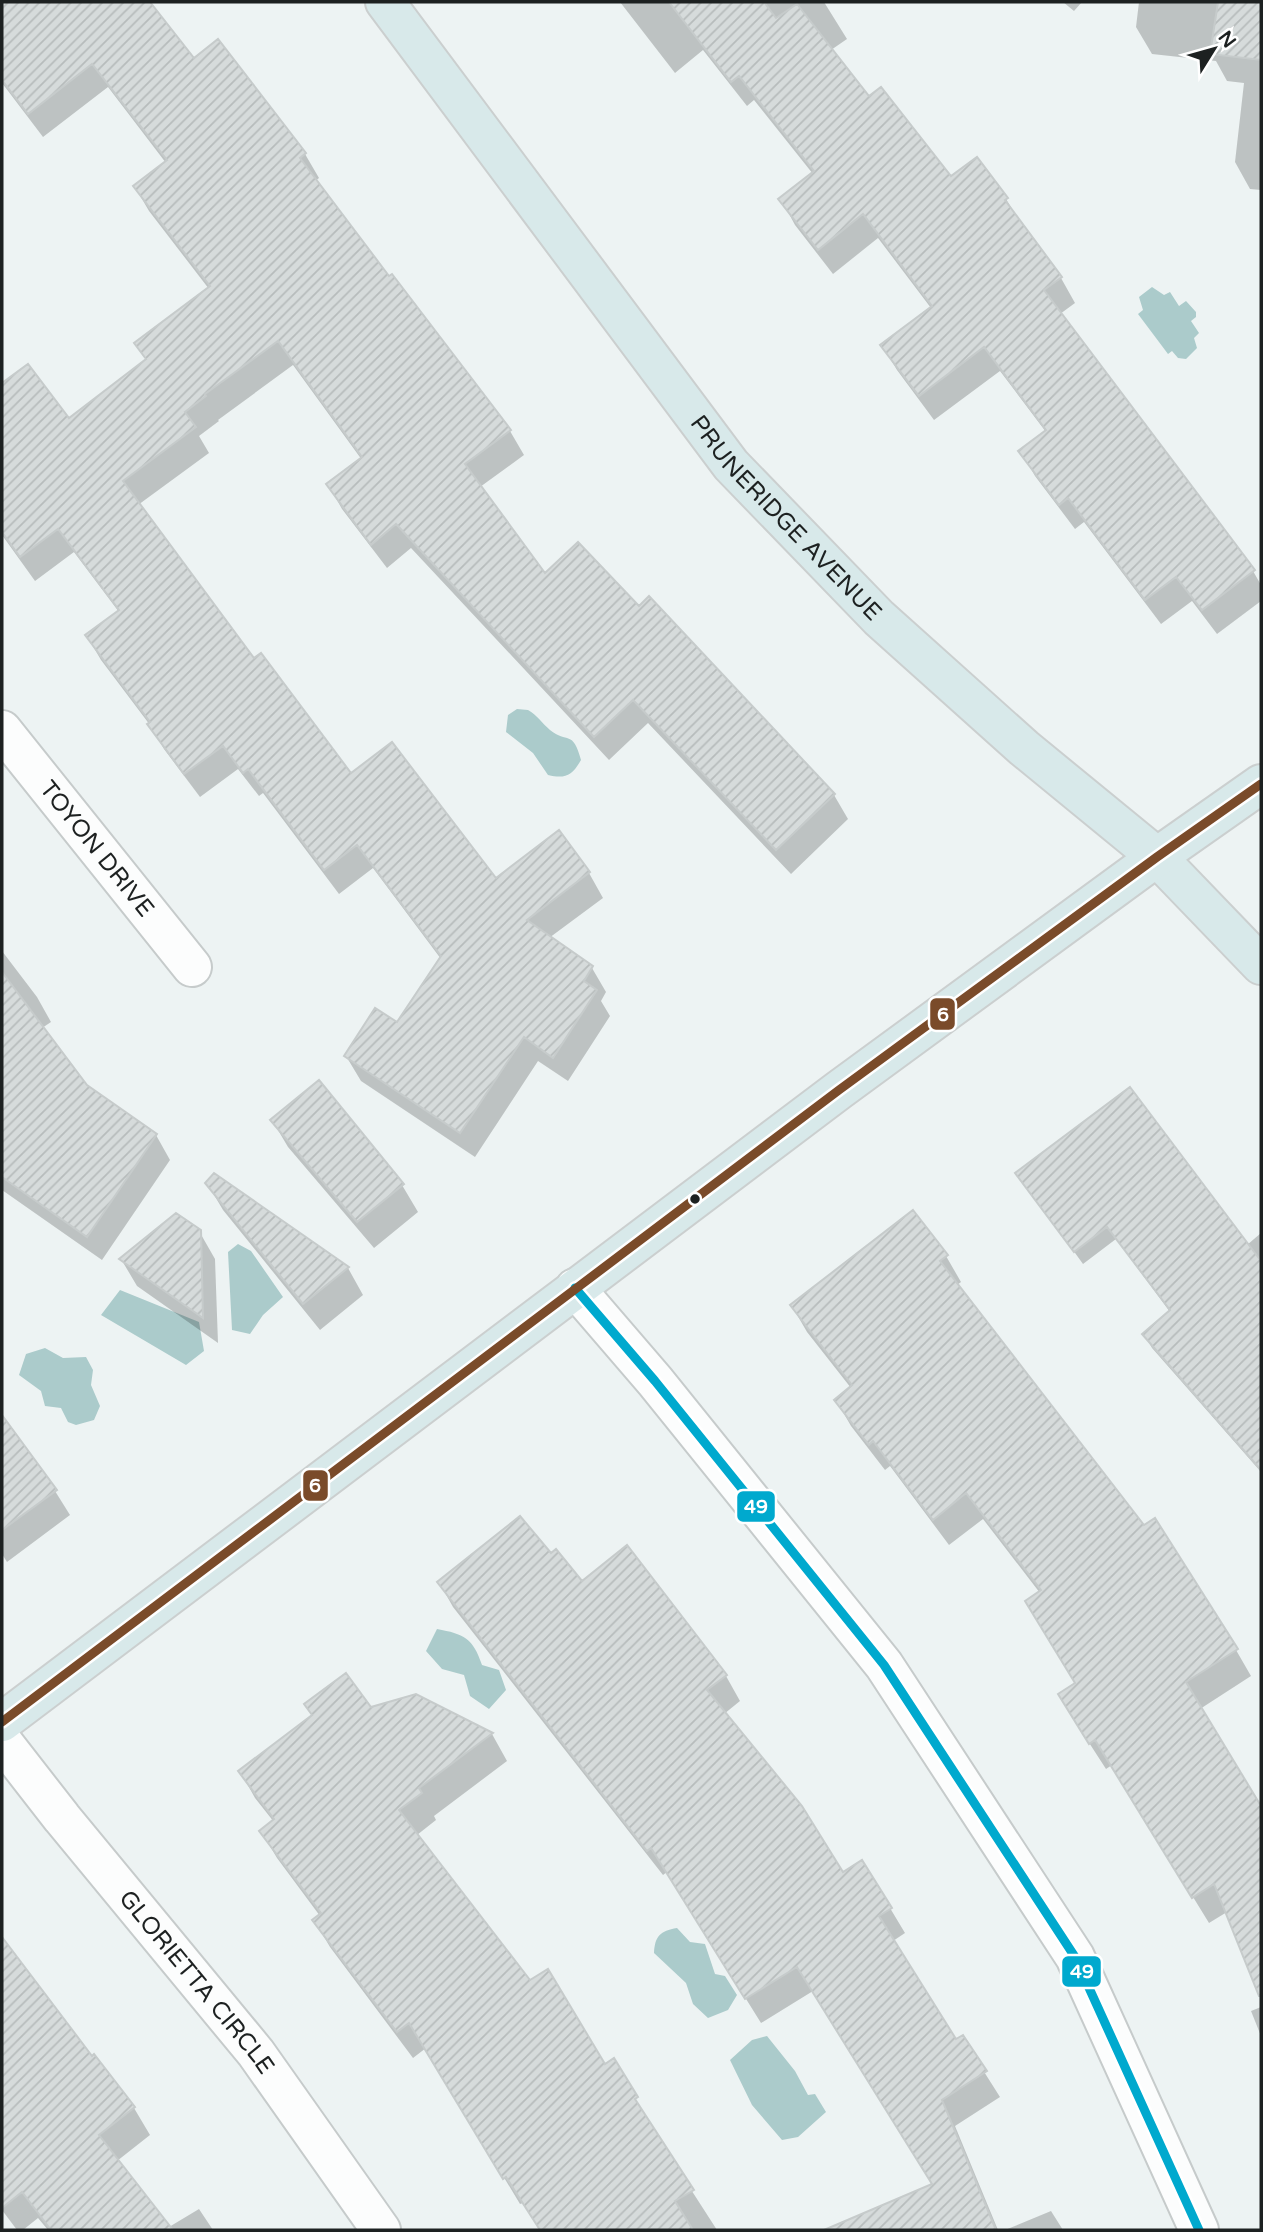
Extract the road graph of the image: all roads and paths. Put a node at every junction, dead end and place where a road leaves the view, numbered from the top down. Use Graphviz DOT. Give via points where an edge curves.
graph roads {
  1 [pos="385,2"];
  2 [pos="2,730"];
  3 [pos="1261,784"];
  4 [pos="1157,857"];
  5 [pos="1261,965"];
  6 [pos="192,967"];
  7 [pos="575,1288"];
  8 [pos="2,1722"];
  9 [pos="2,1741"];
  10 [pos="381,2230"];
  11 [pos="1199,2230"];
  1 -- 4 [label="main road, PRUNERIDGE AVENUE" via="731,465 879,618 1024,748"];
  2 -- 6 [label="street, TOYON DRIVE"];
  3 -- 4 [label="main road"];
  4 -- 5 [label="main road, PRUNERIDGE AVENUE"];
  4 -- 7 [label="main road"];
  7 -- 8 [label="main road"];
  7 -- 11 [label="street" via="884,1665 1074,1957"];
  9 -- 10 [label="street, GLORIETTA CIRCLE" via="256,2053"];
}
